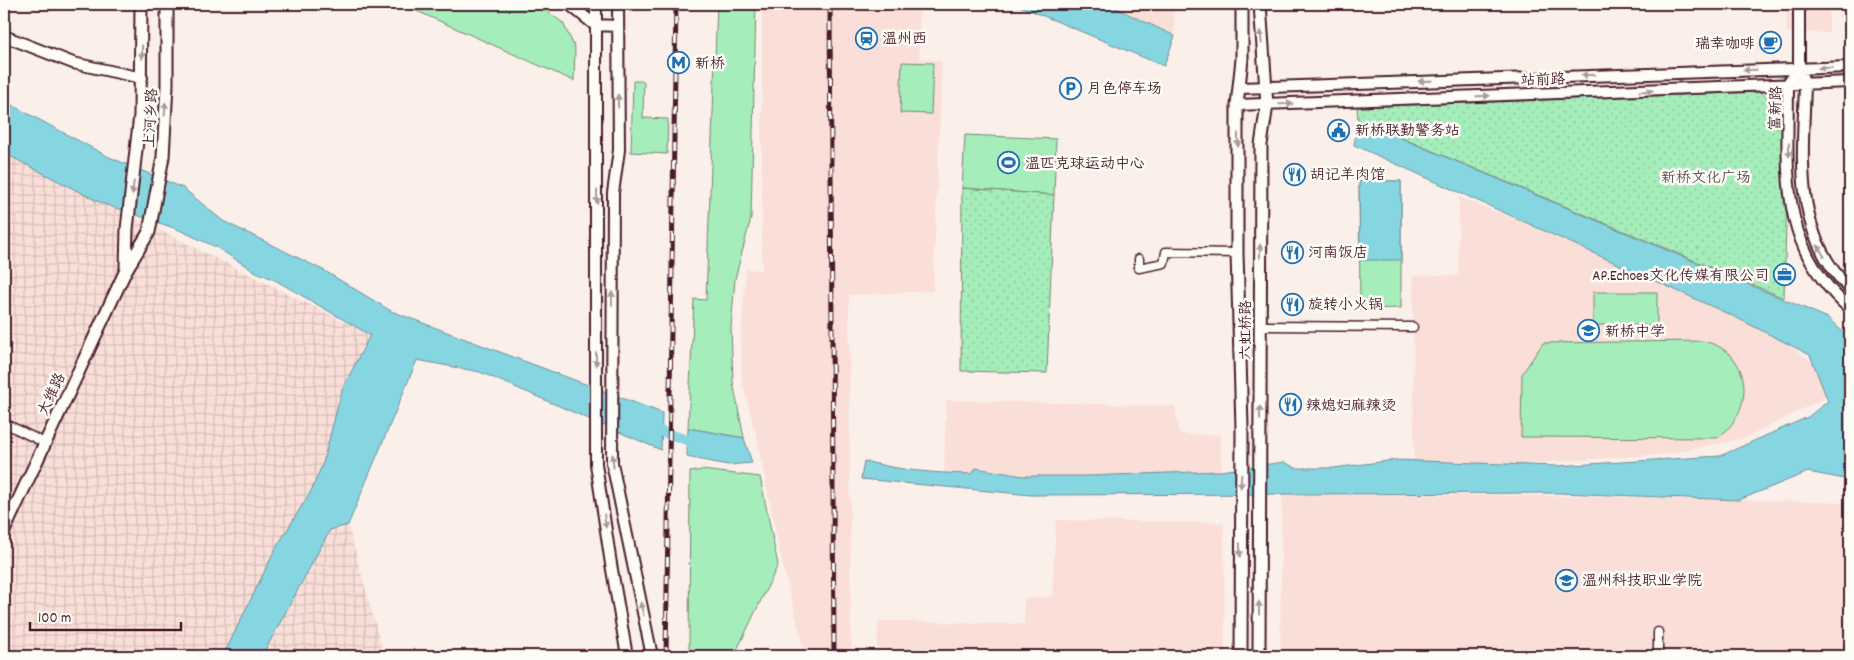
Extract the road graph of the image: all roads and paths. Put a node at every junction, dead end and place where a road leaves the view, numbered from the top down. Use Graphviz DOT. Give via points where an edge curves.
graph roads {
  1 [pos="141,4"];
  2 [pos="167,4"];
  3 [pos="568,4"];
  4 [pos="596,4"];
  5 [pos="618,4"];
  6 [pos="1242,4"];
  7 [pos="1260,4"];
  8 [pos="1799,4"];
  9 [pos="595,25"];
  10 [pos="617,26"];
  11 [pos="4,36"];
  12 [pos="1799,68"];
  13 [pos="1850,68"];
  14 [pos="142,78"];
  15 [pos="1850,82"];
  16 [pos="1788,84"];
  17 [pos="1805,84"];
  18 [pos="1266,87"];
  19 [pos="1240,88"];
  20 [pos="1267,105"];
  21 [pos="1237,106"];
  22 [pos="127,228"];
  23 [pos="149,232"];
  24 [pos="1237,253"];
  25 [pos="1139,260"];
  26 [pos="126,270"];
  27 [pos="1850,289"];
  28 [pos="1850,309"];
  29 [pos="1260,326"];
  30 [pos="1413,327"];
  31 [pos="4,423"];
  32 [pos="45,443"];
  33 [pos="4,531"];
  34 [pos="1658,632"];
  35 [pos="627,656"];
  36 [pos="652,656"];
  37 [pos="1241,656"];
  38 [pos="1259,656"];
  39 [pos="1658,656"];
  1 -- 14 [label="main road, 上河乡路, one-way"];
  23 -- 2 [label="main road, 上河乡路, one-way" via="163,157"];
  3 -- 9 [label="street"];
  4 -- 9 [label="street"];
  5 -- 10 [label="street"];
  6 -- 19 [label="main road, 六虹桥路"];
  18 -- 7 [label="main road, 六虹桥路, one-way"];
  8 -- 12 [label="street"];
  9 -- 10 [label="street"];
  9 -- 35 [label="street, one-way" via="596,464"];
  36 -- 10 [label="street, one-way" via="612,462 613,194 620,150"];
  11 -- 14 [label="street" via="73,63"];
  13 -- 12 [label="street, 站前路, one-way"];
  12 -- 16 [label="street, 富新路"];
  12 -- 17 [label="street, 富新路"];
  12 -- 18 [label="street, 站前路, one-way"];
  14 -- 22 [label="main road, 上河乡路, one-way" via="138,148"];
  15 -- 17 [label="street, 站前路"];
  16 -- 17 [label="street, 站前路"];
  20 -- 16 [label="street, 站前路, one-way"];
  16 -- 28 [label="street, 富新路, one-way" via="1790,201 1796,230 1810,261 1837,298"];
  27 -- 17 [label="street, 富新路, one-way" via="1836,276 1816,242 1804,202"];
  18 -- 19 [label="street, 站前路"];
  18 -- 20 [label="main road, 六虹桥路"];
  19 -- 21 [label="main road, 六虹桥路"];
  20 -- 21 [label="street, 站前路"];
  29 -- 20 [label="main road, 六虹桥路, one-way" via="1261,146"];
  21 -- 24 [label="main road, 六虹桥路, one-way"];
  22 -- 26 [label="main road, 大维路"];
  23 -- 26 [label="main road, 大维路"];
  24 -- 25 [label="street" via="1166,252 1164,263 1139,268"];
  24 -- 37 [label="main road, 六虹桥路, one-way"];
  26 -- 32 [label="main road, 大维路"];
  29 -- 30 [label="street"];
  38 -- 29 [label="main road, 六虹桥路, one-way"];
  31 -- 32 [label="street"];
  32 -- 33 [label="main road, 大维路"];
  34 -- 39 [label="street"];
}
